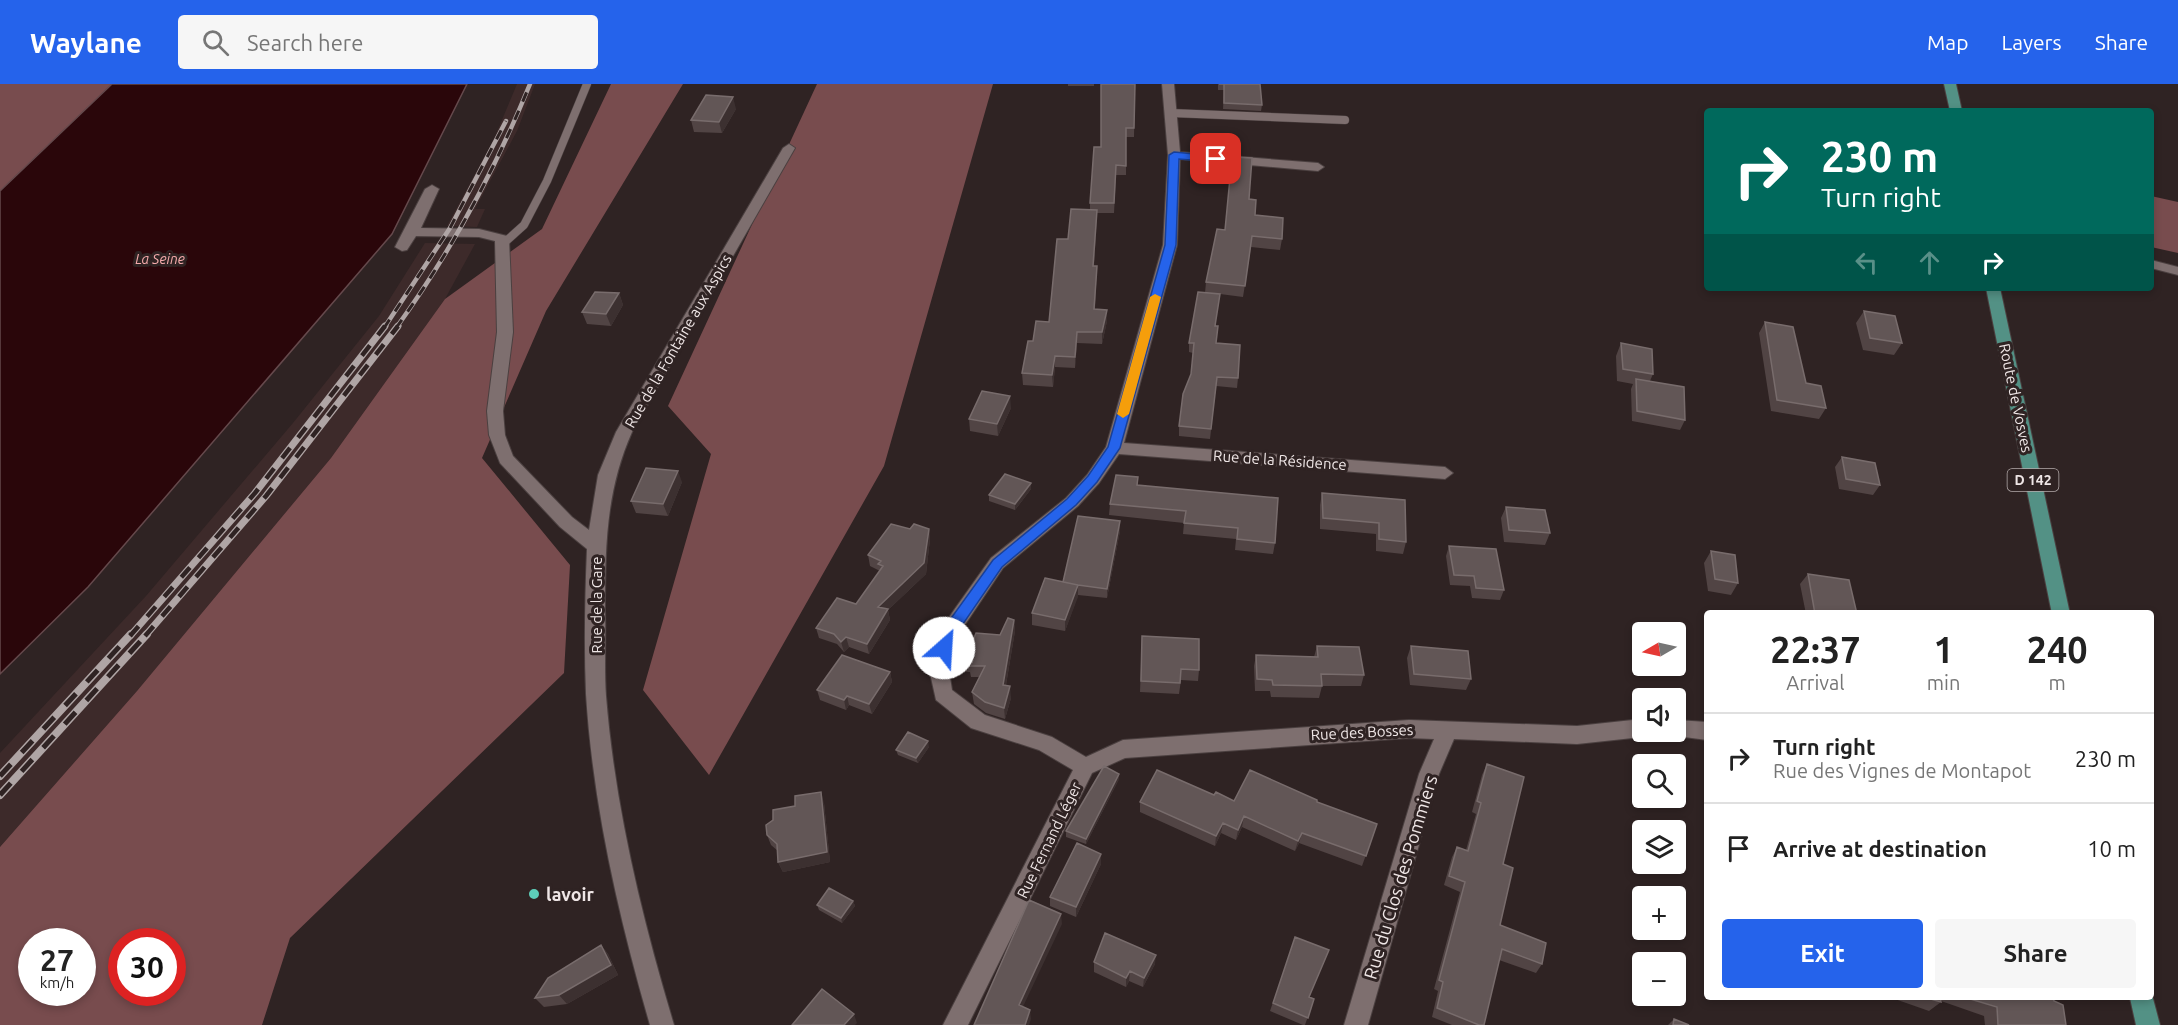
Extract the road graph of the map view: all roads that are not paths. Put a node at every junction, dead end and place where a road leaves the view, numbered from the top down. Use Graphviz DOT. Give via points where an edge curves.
graph roads {
  1 [pos="587,84"];
  2 [pos="1168,84"];
  3 [pos="1950,84"];
  4 [pos="1955,108"];
  5 [pos="1171,113"];
  6 [pos="1345,120"];
  7 [pos="789,147"];
  8 [pos="1174,155"];
  9 [pos="1318,167"];
  10 [pos="432,189"];
  11 [pos="412,232"];
  12 [pos="504,243"];
  13 [pos="402,247"];
  14 [pos="2154,265"];
  15 [pos="2178,271"];
  16 [pos="1994,291"];
  17 [pos="1114,448"];
  18 [pos="1445,473"];
  19 [pos="596,544"];
  20 [pos="2060,610"];
  21 [pos="1632,728"];
  22 [pos="1448,730"];
  23 [pos="1686,730"];
  24 [pos="1704,731"];
  25 [pos="1085,767"];
  26 [pos="2142,1000"];
  27 [pos="662,1025"];
  28 [pos="955,1025"];
  29 [pos="1356,1025"];
  30 [pos="2148,1025"];
  1 -- 12 [label="lane" via="543,190 524,225"];
  2 -- 5 [label="street, Rue Fernand Léger"];
  3 -- 4 [label="main road"];
  5 -- 6 [label="lane"];
  5 -- 8 [label="street, Rue Fernand Léger"];
  7 -- 19 [label="street, Rue de la Fontaine aux Aspics" via="614,452 603,482"];
  8 -- 9 [label="street"];
  8 -- 17 [label="street, Rue Fernand Léger" via="1170,245"];
  10 -- 11 [label="street"];
  11 -- 12 [label="street" via="490,235 498,236"];
  11 -- 13 [label="street"];
  12 -- 19 [label="street, Rue de la Gare" via="504,332 495,411 497,435 506,459 566,522"];
  14 -- 15 [label="street"];
  16 -- 20 [label="main road, Route de Vosves / D 142"];
  17 -- 18 [label="street, Rue de la Résidence"];
  17 -- 25 [label="street, Rue Fernand Léger" via="1072,502 998,563 949,632 938,664 943,694 978,722 1045,743"];
  19 -- 27 [label="street, Rue de la Gare" via="597,704 611,810 643,962"];
  21 -- 22 [label="street, Rue des Bosses" via="1577,735"];
  22 -- 25 [label="street, Rue des Bosses" via="1409,729 1123,748"];
  22 -- 29 [label="street, Rue du Clos des Pommiers" via="1429,774"];
  23 -- 24 [label="street"];
  25 -- 28 [label="street, Rue Fernand Léger"];
  26 -- 30 [label="main road"];
}
